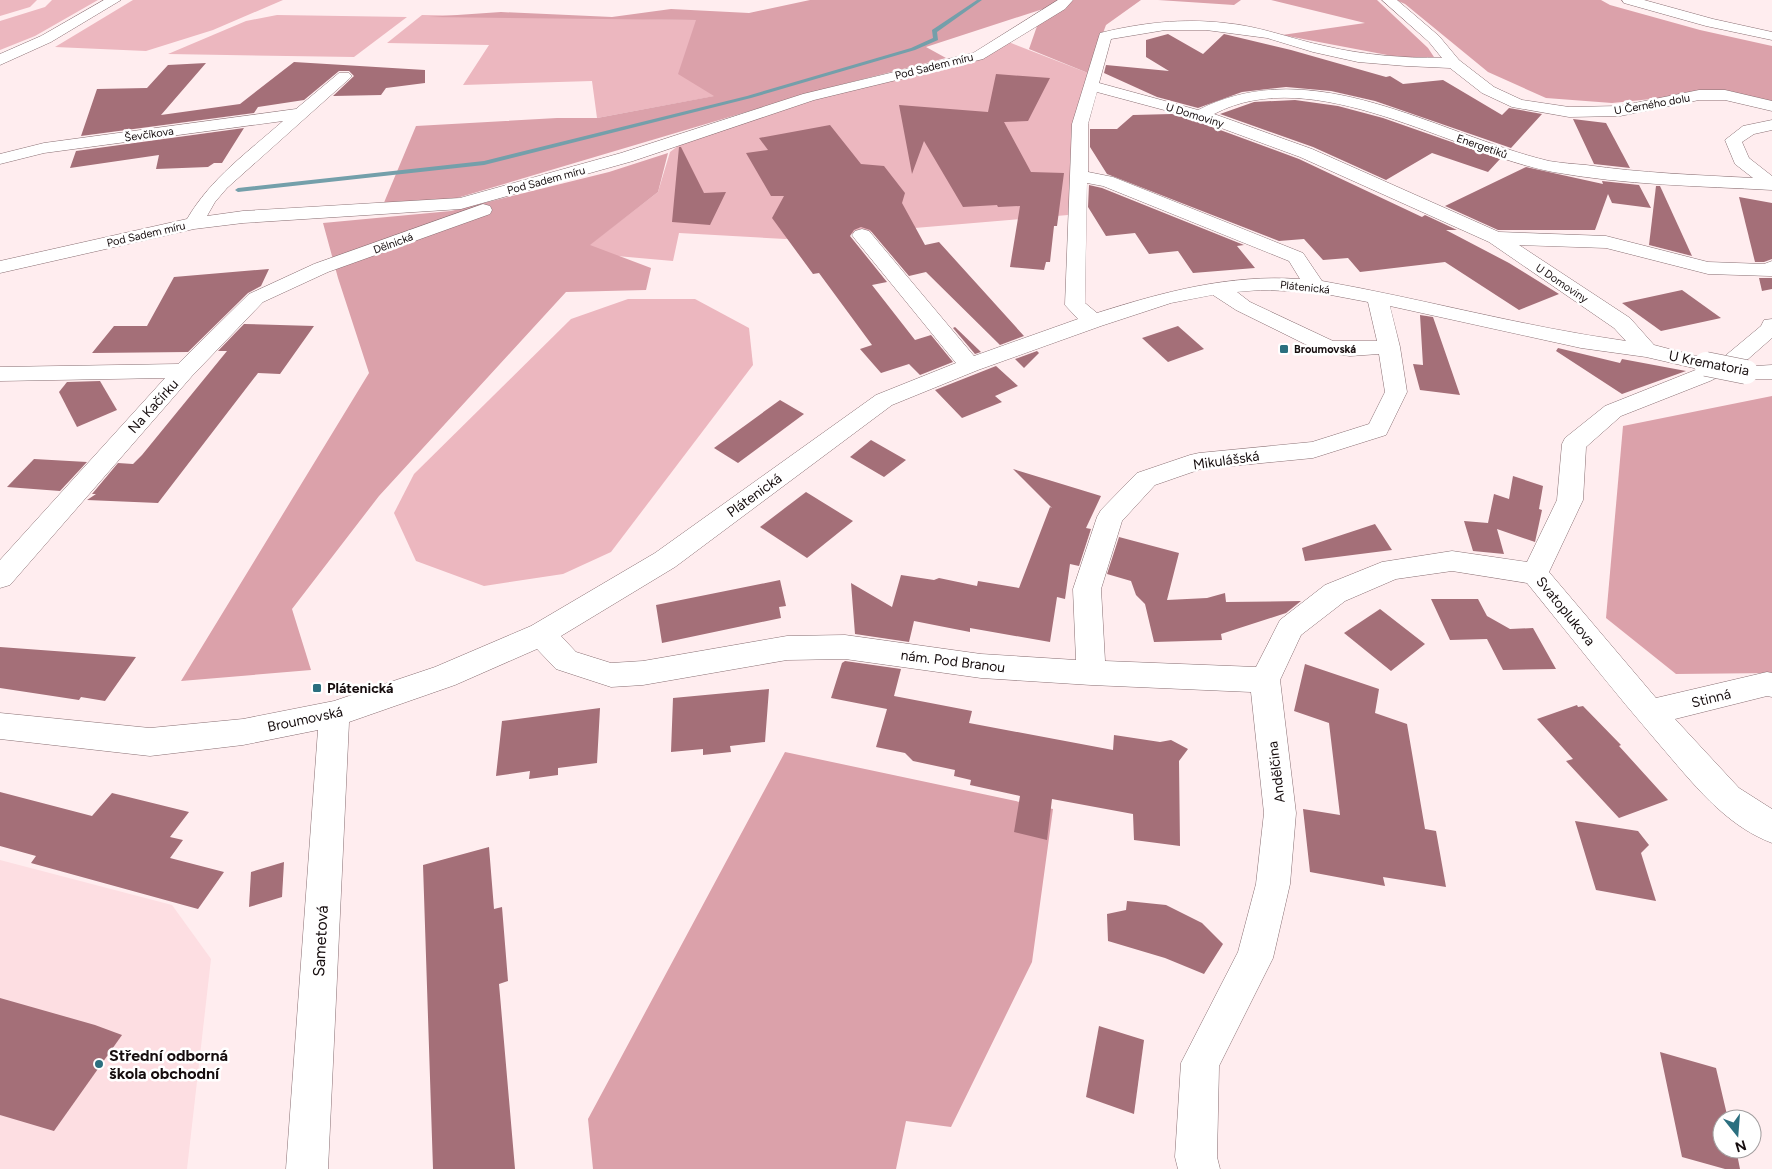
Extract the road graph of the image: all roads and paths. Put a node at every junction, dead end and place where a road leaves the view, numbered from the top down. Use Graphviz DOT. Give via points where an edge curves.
graph roads {
  1 [pos="114,0"];
  2 [pos="1066,0"];
  3 [pos="1389,0"];
  4 [pos="1629,0"];
  5 [pos="1648,0"];
  6 [pos="1772,31"];
  7 [pos="1772,36"];
  8 [pos="0,60"];
  9 [pos="1454,63"];
  10 [pos="344,76"];
  11 [pos="1092,86"];
  12 [pos="1772,106"];
  13 [pos="298,114"];
  14 [pos="1200,115"];
  15 [pos="1772,125"];
  16 [pos="627,157"];
  17 [pos="0,159"];
  18 [pos="1078,176"];
  19 [pos="1772,185"];
  20 [pos="194,223"];
  21 [pos="862,235"];
  22 [pos="1496,238"];
  23 [pos="0,267"];
  24 [pos="1771,270"];
  25 [pos="1315,286"];
  26 [pos="1217,288"];
  27 [pos="1377,297"];
  28 [pos="1093,321"];
  29 [pos="1772,325"];
  30 [pos="1388,348"];
  31 [pos="1646,350"];
  32 [pos="970,365"];
  33 [pos="184,371"];
  34 [pos="1772,372"];
  35 [pos="0,374"];
  36 [pos="1535,574"];
  37 [pos="0,578"];
  38 [pos="541,634"];
  39 [pos="1091,673"];
  40 [pos="1265,680"];
  41 [pos="1772,686"];
  42 [pos="1650,712"];
  43 [pos="334,714"];
  44 [pos="0,726"];
  45 [pos="1772,828"];
  46 [pos="308,1169"];
  47 [pos="1200,1169"];
  1 -- 8 [label="street" via="46,40"];
  2 -- 16 [label="street, Pod Sadem míru" via="978,56 809,97"];
  3 -- 9 [label="street, U Černého dolu" via="1434,39"];
  4 -- 7 [label="street"];
  5 -- 6 [label="street"];
  9 -- 11 [label="street" via="1406,63 1326,51 1258,32 1208,25 1168,24 1132,28 1105,36"];
  9 -- 12 [label="street, U Černého dolu" via="1488,90 1518,104 1569,112 1620,111 1699,95 1725,95"];
  10 -- 13 [label="street"];
  11 -- 14 [label="street, U Domoviny"];
  11 -- 18 [label="street" via="1080,124"];
  13 -- 17 [label="street, Ševčíkova" via="44,148"];
  13 -- 20 [label="street" via="221,184"];
  14 -- 19 [label="street, Energetiků" via="1249,96 1304,95 1380,109 1506,155 1547,166 1618,175"];
  14 -- 22 [label="street, U Domoviny" via="1306,153"];
  15 -- 19 [label="street" via="1749,130 1732,140 1742,160"];
  16 -- 20 [label="street, Pod Sadem míru" via="460,203"];
  16 -- 33 [label="street, Dělnická" via="321,268 256,298"];
  18 -- 25 [label="street" via="1107,181 1296,257"];
  18 -- 28 [label="street" via="1075,305"];
  20 -- 23 [label="street, Pod Sadem míru"];
  21 -- 32 [label="street"];
  22 -- 24 [label="street" via="1606,242 1708,268"];
  22 -- 31 [label="street, U Domoviny" via="1622,323"];
  25 -- 26 [label="street, Plátenická" via="1287,284"];
  25 -- 27 [label="street, Plátenická"];
  26 -- 28 [label="street, Plátenická" via="1167,298"];
  26 -- 30 [label="street" via="1243,306 1329,347 1350,350"];
  27 -- 30 [label="street, Mikulášská"];
  27 -- 31 [label="street, Plátenická" via="1581,341"];
  28 -- 32 [label="street, Plátenická"];
  29 -- 36 [label="street, Svatoplukova" via="1733,361 1613,411 1574,444 1570,500"];
  30 -- 39 [label="street, Mikulášská" via="1396,392 1378,429 1313,450 1199,461 1146,479 1110,517 1087,589"];
  31 -- 34 [label="street, U Krematoria, bridge" via="1746,372"];
  32 -- 38 [label="street, Plátenická" via="884,400 665,560"];
  33 -- 35 [label="street, Na Kačírku"];
  33 -- 37 [label="street, Na Kačírku"];
  36 -- 40 [label="street" via="1452,561 1392,569 1335,593 1290,628"];
  36 -- 42 [label="street, Svatoplukova"];
  38 -- 39 [label="street, nám. Pod Branou" via="566,661 611,675 643,673 787,648 845,647 981,666"];
  38 -- 43 [label="street, Broumovská" via="445,676"];
  39 -- 40 [label="street, nám. Pod Branou"];
  40 -- 47 [label="street, Andělčina" via="1280,813 1272,884 1255,958 1200,1064 1196,1157"];
  41 -- 42 [label="street, Stinná" via="1766,684"];
  42 -- 45 [label="street, Svatoplukova" via="1727,798"];
  43 -- 44 [label="street, Broumovská" via="243,732 150,742"];
  43 -- 46 [label="street, Sametová"];
}
